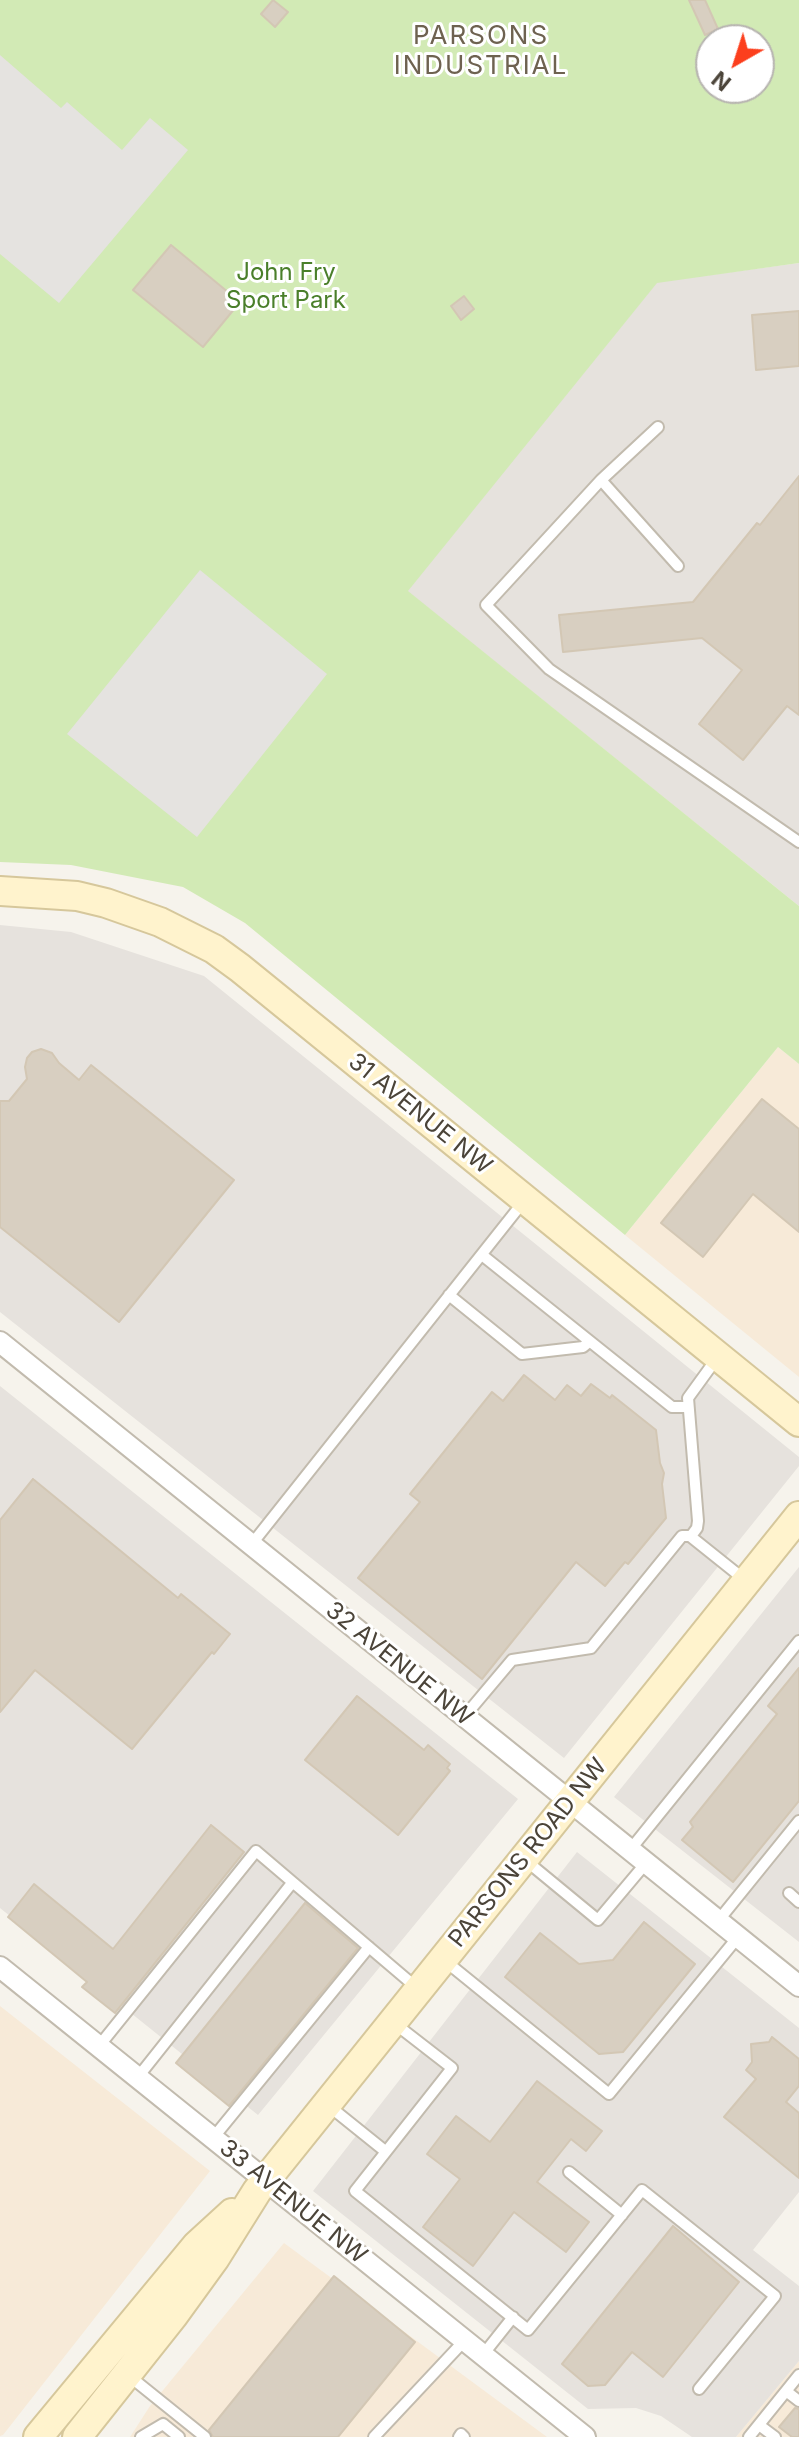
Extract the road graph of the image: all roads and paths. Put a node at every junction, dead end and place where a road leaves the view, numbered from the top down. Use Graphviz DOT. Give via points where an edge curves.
graph roads {
  1 [pos="658,427"];
  2 [pos="601,480"];
  3 [pos="678,566"];
  4 [pos="799,842"];
  5 [pos="0,891"];
  6 [pos="525,1199"];
  7 [pos="482,1255"];
  8 [pos="449,1295"];
  9 [pos="0,1342"];
  10 [pos="589,1342"];
  11 [pos="719,1357"];
  12 [pos="688,1407"];
  13 [pos="799,1422"];
  14 [pos="799,1516"];
  15 [pos="691,1536"];
  16 [pos="251,1545"];
  17 [pos="746,1582"];
  18 [pos="799,1641"];
  19 [pos="464,1717"];
  20 [pos="569,1801"];
  21 [pos="799,1821"];
  22 [pos="638,1856"];
  23 [pos="523,1858"];
  24 [pos="292,1883"];
  25 [pos="789,1893"];
  26 [pos="799,1902"];
  27 [pos="718,1921"];
  28 [pos="738,1937"];
  29 [pos="369,1947"];
  30 [pos="442,1959"];
  31 [pos="0,1967"];
  32 [pos="799,1986"];
  33 [pos="418,1989"];
  34 [pos="393,2021"];
  35 [pos="99,2046"];
  36 [pos="138,2077"];
  37 [pos="327,2104"];
  38 [pos="213,2138"];
  39 [pos="385,2151"];
  40 [pos="569,2172"];
  41 [pos="261,2185"];
  42 [pos="622,2215"];
  43 [pos="513,2317"];
  44 [pos="464,2341"];
  45 [pos="482,2356"];
  46 [pos="127,2374"];
  47 [pos="799,2375"];
  48 [pos="699,2389"];
  49 [pos="786,2391"];
  50 [pos="799,2401"];
  51 [pos="759,2425"];
  52 [pos="38,2437"];
  53 [pos="77,2437"];
  54 [pos="141,2437"];
  55 [pos="179,2437"];
  56 [pos="205,2437"];
  57 [pos="374,2437"];
  58 [pos="585,2437"];
  59 [pos="749,2437"];
  60 [pos="775,2437"];
  1 -- 2 [label="lane"];
  2 -- 3 [label="lane"];
  2 -- 4 [label="lane" via="486,605 549,669"];
  5 -- 6 [label="main road, 31 AVENUE NW" via="106,903 214,949"];
  6 -- 7 [label="lane"];
  6 -- 11 [label="main road, 31 AVENUE NW"];
  7 -- 8 [label="lane"];
  7 -- 10 [label="lane"];
  8 -- 10 [label="lane" via="522,1354"];
  8 -- 16 [label="lane"];
  9 -- 16 [label="street, 32 AVENUE NW"];
  10 -- 12 [label="lane" via="672,1407"];
  11 -- 12 [label="lane" via="690,1393"];
  11 -- 13 [label="main road, 31 AVENUE NW"];
  12 -- 15 [label="lane" via="698,1521"];
  14 -- 17 [label="main road, PARSONS ROAD NW"];
  15 -- 17 [label="lane"];
  15 -- 19 [label="lane" via="678,1540 591,1648 512,1660"];
  16 -- 19 [label="street, 32 AVENUE NW"];
  17 -- 20 [label="main road, PARSONS ROAD NW"];
  18 -- 22 [label="lane"];
  19 -- 20 [label="street, 32 AVENUE NW"];
  20 -- 22 [label="street, 32 AVENUE NW"];
  20 -- 23 [label="main road, PARSONS ROAD NW"];
  21 -- 27 [label="lane"];
  22 -- 23 [label="lane" via="598,1920"];
  22 -- 27 [label="street, 32 AVENUE NW"];
  23 -- 30 [label="main road, PARSONS ROAD NW"];
  24 -- 29 [label="lane"];
  24 -- 35 [label="lane" via="256,1851"];
  24 -- 36 [label="lane"];
  25 -- 26 [label="lane"];
  27 -- 28 [label="street, 32 AVENUE NW"];
  28 -- 30 [label="lane" via="609,2094"];
  28 -- 32 [label="street, 32 AVENUE NW"];
  29 -- 33 [label="lane"];
  29 -- 38 [label="lane"];
  30 -- 33 [label="main road, PARSONS ROAD NW"];
  31 -- 35 [label="street, 33 AVENUE NW"];
  33 -- 34 [label="main road, PARSONS ROAD NW"];
  34 -- 37 [label="main road, PARSONS ROAD NW"];
  34 -- 39 [label="lane" via="452,2068"];
  35 -- 36 [label="street, 33 AVENUE NW"];
  36 -- 38 [label="street, 33 AVENUE NW"];
  37 -- 39 [label="lane"];
  37 -- 41 [label="main road, PARSONS ROAD NW"];
  38 -- 41 [label="street, 33 AVENUE NW"];
  39 -- 43 [label="lane" via="355,2191"];
  40 -- 42 [label="lane"];
  41 -- 44 [label="street, 33 AVENUE NW"];
  41 -- 46 [label="main road, PARSONS ROAD NW" via="215,2258"];
  41 -- 52 [label="main road, PARSONS ROAD NW" via="197,2245"];
  42 -- 43 [label="lane" via="528,2330"];
  42 -- 48 [label="lane" via="642,2190 775,2296"];
  43 -- 45 [label="lane"];
  44 -- 45 [label="street, 33 AVENUE NW"];
  44 -- 57 [label="lane"];
  45 -- 58 [label="street, 33 AVENUE NW"];
  46 -- 53 [label="main road, PARSONS ROAD NW"];
  46 -- 56 [label="lane"];
  47 -- 49 [label="lane"];
  49 -- 50 [label="lane"];
  49 -- 51 [label="lane"];
  51 -- 59 [label="lane"];
  51 -- 60 [label="lane"];
  54 -- 55 [label="lane" via="163,2424"];
}
